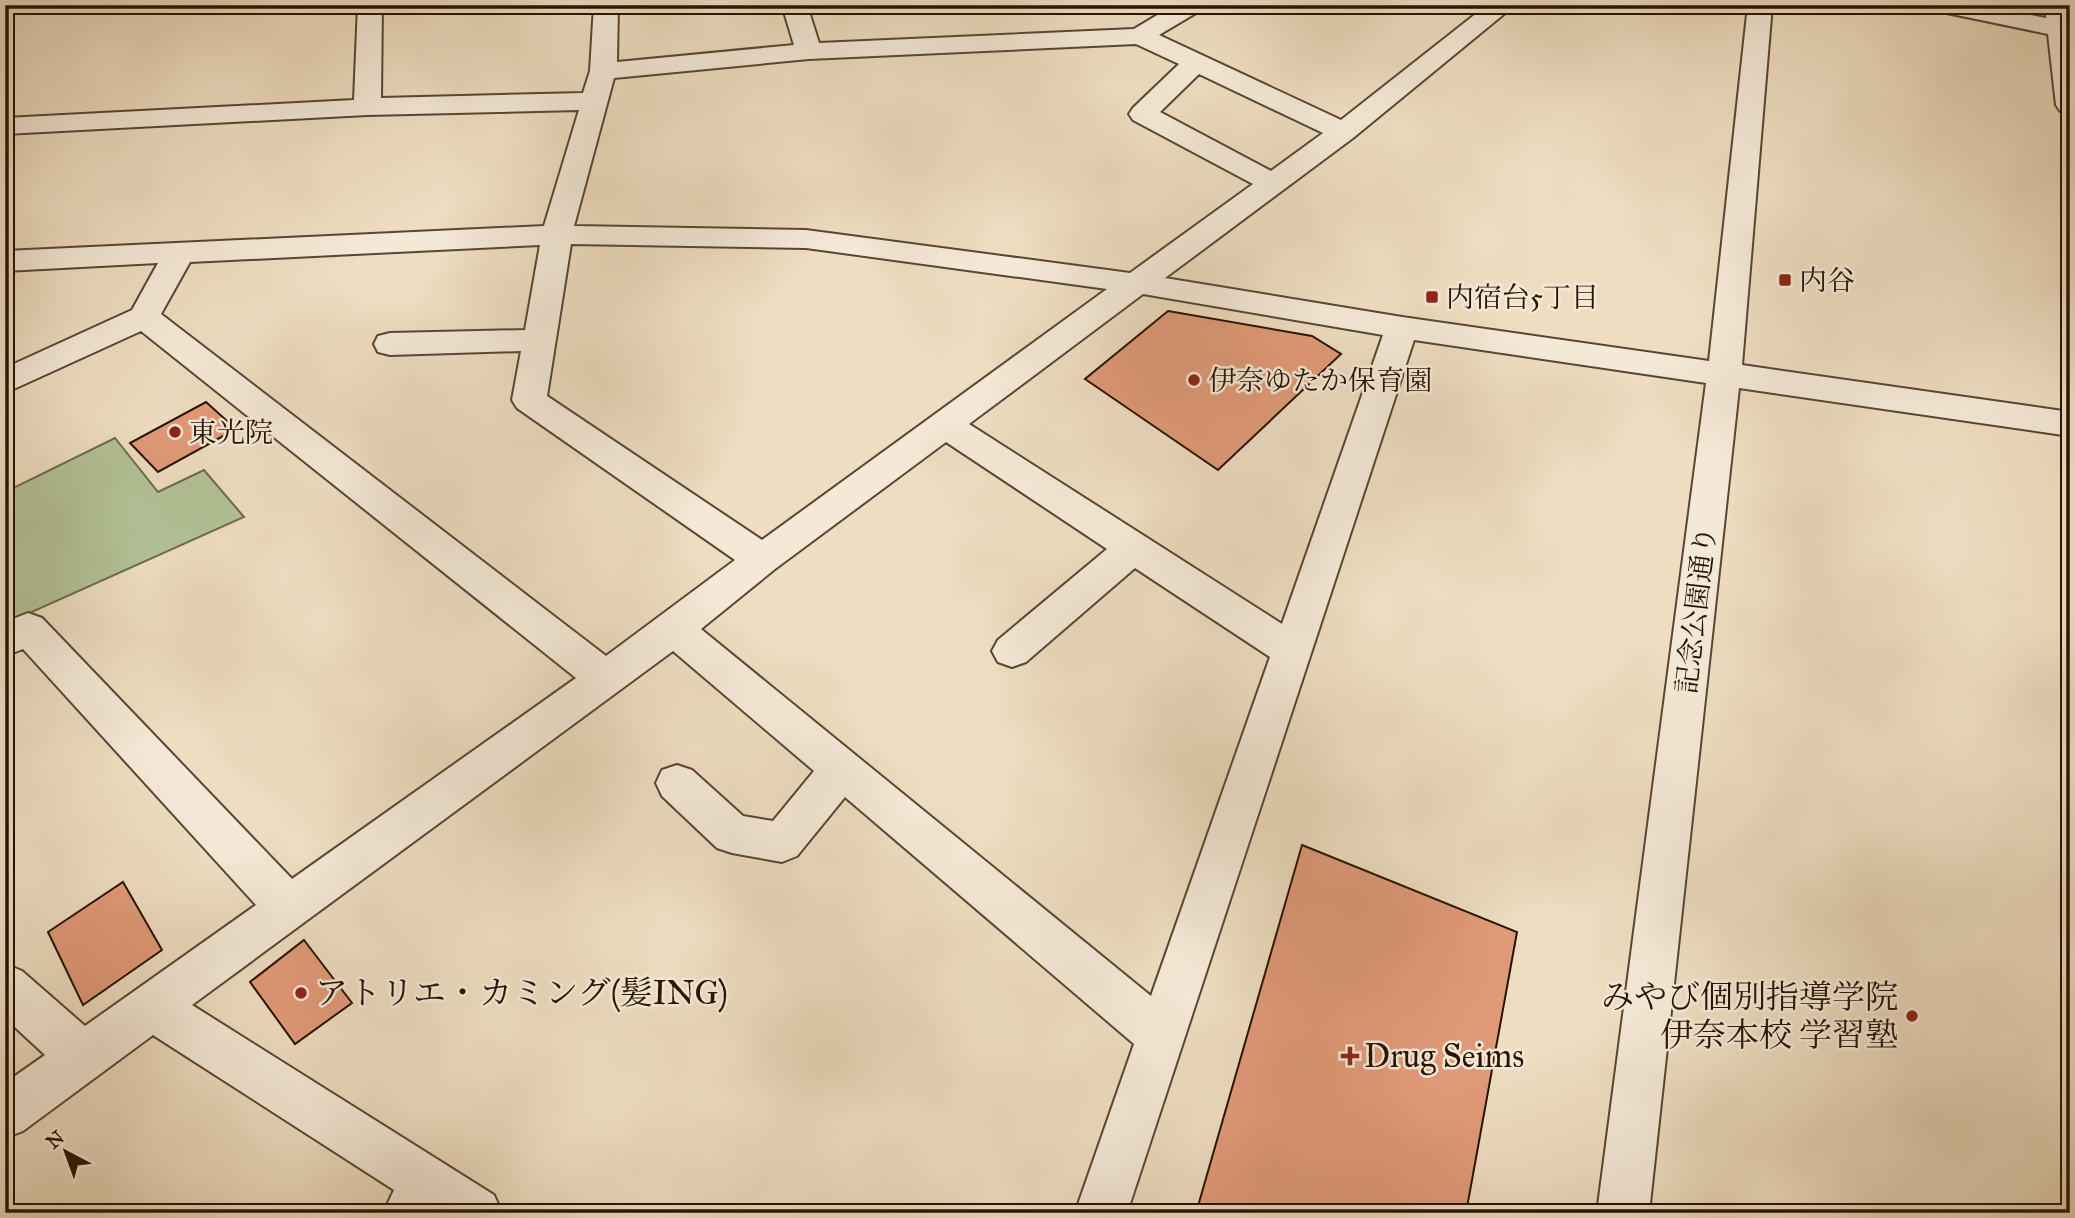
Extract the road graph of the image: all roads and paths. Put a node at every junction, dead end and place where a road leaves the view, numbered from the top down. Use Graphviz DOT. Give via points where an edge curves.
graph roads {
  1 [pos="370,5"];
  2 [pos="606,5"];
  3 [pos="794,5"];
  4 [pos="1192,5"];
  5 [pos="1503,5"];
  6 [pos="1760,5"];
  7 [pos="1942,5"];
  8 [pos="2063,21"];
  9 [pos="1140,36"];
  10 [pos="808,51"];
  11 [pos="1196,62"];
  12 [pos="603,71"];
  13 [pos="594,101"];
  14 [pos="2070,105"];
  15 [pos="367,107"];
  16 [pos="5,126"];
  17 [pos="1343,132"];
  18 [pos="1273,184"];
  19 [pos="557,235"];
  20 [pos="179,253"];
  21 [pos="5,261"];
  22 [pos="1140,284"];
  23 [pos="144,317"];
  24 [pos="1402,328"];
  25 [pos="539,340"];
  26 [pos="390,344"];
  27 [pos="1724,376"];
  28 [pos="5,382"];
  29 [pos="2070,424"];
  30 [pos="945,425"];
  31 [pos="1133,548"];
  32 [pos="762,559"];
  33 [pos="674,629"];
  34 [pos="5,640"];
  35 [pos="1012,651"];
  36 [pos="1292,651"];
  37 [pos="605,678"];
  38 [pos="842,769"];
  39 [pos="677,783"];
  40 [pos="288,908"];
  41 [pos="5,987"];
  42 [pos="152,1007"];
  43 [pos="1161,1035"];
  44 [pos="82,1056"];
  45 [pos="5,1113"];
  46 [pos="419,1197"];
  47 [pos="477,1213"];
  48 [pos="1101,1213"];
  49 [pos="1623,1213"];
  1 -- 15 [label="street"];
  2 -- 12 [label="street"];
  3 -- 10 [label="street"];
  4 -- 9 [label="street"];
  5 -- 17 [label="street"];
  6 -- 27 [label="street, 記念公園通り"];
  7 -- 8 [label="street"];
  8 -- 14 [label="street"];
  9 -- 10 [label="street"];
  9 -- 11 [label="street"];
  10 -- 12 [label="street"];
  11 -- 17 [label="street"];
  11 -- 18 [label="street" via="1143,114"];
  12 -- 13 [label="street"];
  13 -- 15 [label="street"];
  13 -- 19 [label="street"];
  15 -- 16 [label="street"];
  17 -- 18 [label="street"];
  18 -- 22 [label="street"];
  19 -- 20 [label="street"];
  19 -- 22 [label="street" via="806,239"];
  19 -- 25 [label="street"];
  20 -- 21 [label="street"];
  20 -- 23 [label="street"];
  22 -- 24 [label="street"];
  22 -- 30 [label="street"];
  23 -- 28 [label="street"];
  23 -- 37 [label="street"];
  24 -- 27 [label="street"];
  24 -- 36 [label="street"];
  25 -- 26 [label="street"];
  25 -- 32 [label="street" via="529,400"];
  27 -- 29 [label="street"];
  27 -- 49 [label="street, 記念公園通り"];
  30 -- 31 [label="street"];
  30 -- 32 [label="street"];
  31 -- 35 [label="street"];
  31 -- 36 [label="street"];
  32 -- 33 [label="street"];
  33 -- 37 [label="street"];
  33 -- 38 [label="street"];
  34 -- 40 [label="street" via="28,629"];
  36 -- 43 [label="street"];
  37 -- 40 [label="street"];
  38 -- 39 [label="street" via="782,842 732,834"];
  38 -- 43 [label="street"];
  40 -- 42 [label="street"];
  41 -- 44 [label="street"];
  42 -- 44 [label="street"];
  42 -- 46 [label="street"];
  43 -- 48 [label="street"];
  44 -- 45 [label="street"];
  46 -- 47 [label="street"];
}
